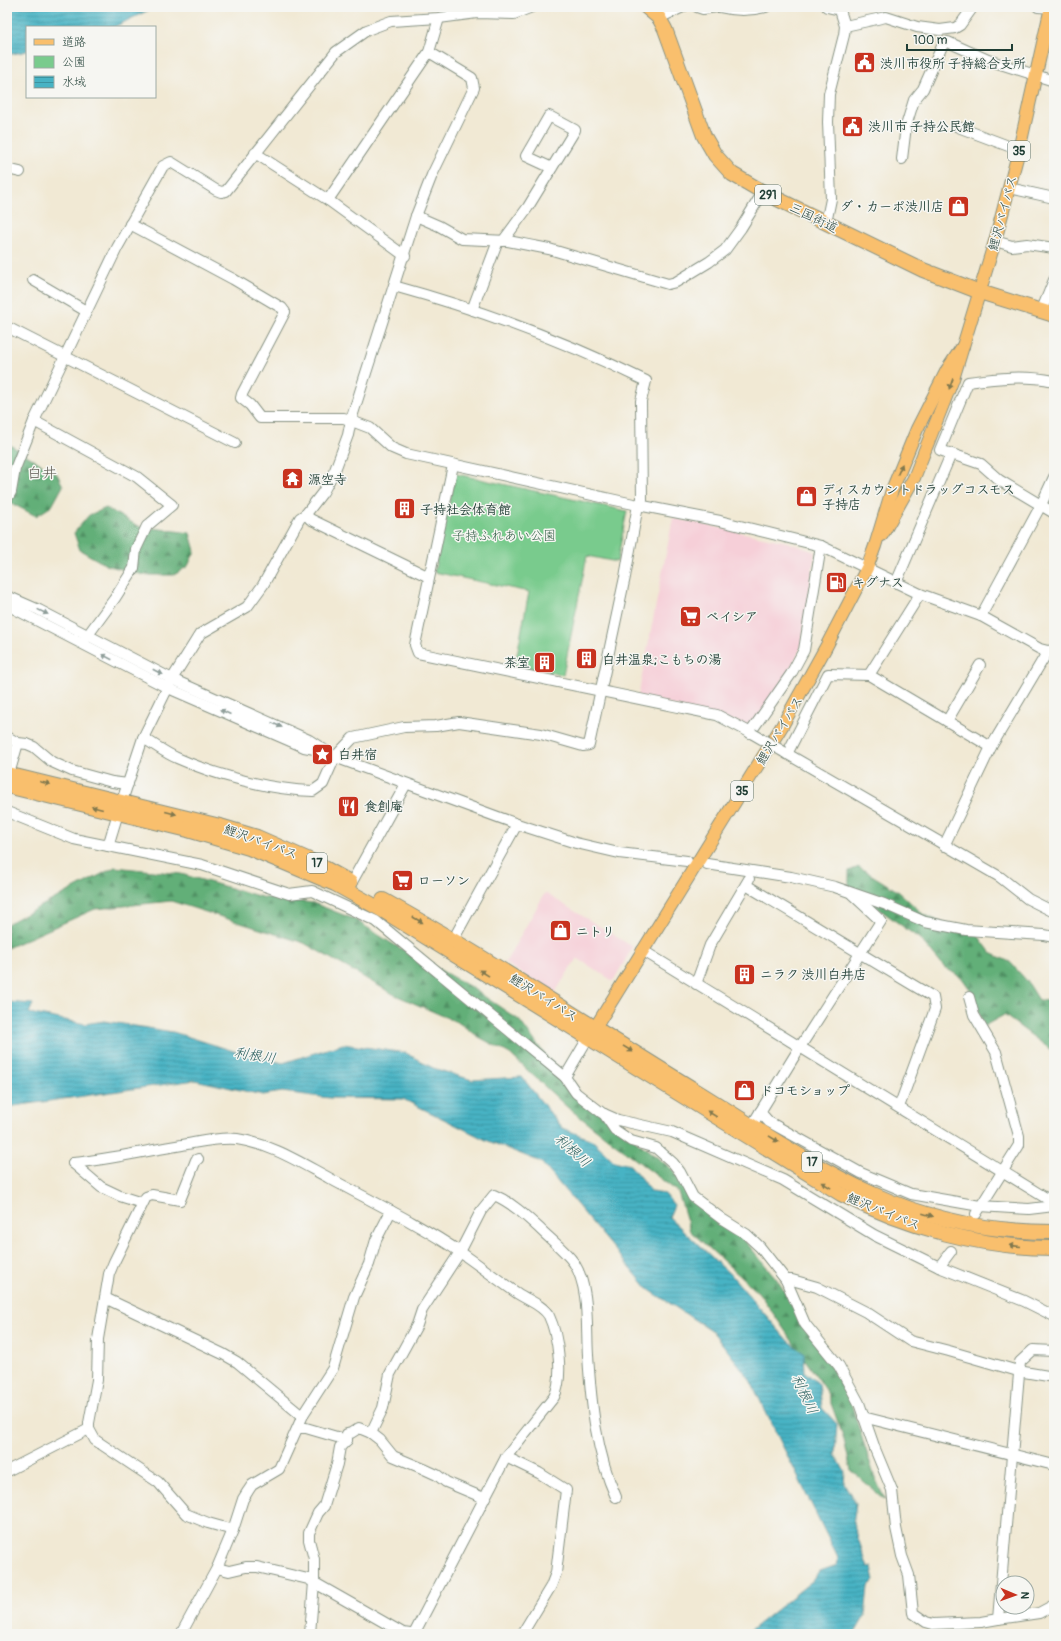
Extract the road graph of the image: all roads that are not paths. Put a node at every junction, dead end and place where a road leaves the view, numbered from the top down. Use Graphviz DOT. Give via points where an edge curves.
graph roads {
  1 [pos="532,7"];
  2 [pos="646,7"];
  3 [pos="683,7"];
  4 [pos="697,7"];
  5 [pos="718,7"];
  6 [pos="766,7"];
  7 [pos="826,7"];
  8 [pos="973,7"];
  9 [pos="1038,7"];
  10 [pos="1051,7"];
  11 [pos="1054,8"];
  12 [pos="839,9"];
  13 [pos="439,18"];
  14 [pos="659,18"];
  15 [pos="845,26"];
  16 [pos="429,52"];
  17 [pos="1037,75"];
  18 [pos="1054,81"];
  19 [pos="958,127"];
  20 [pos="1019,150"];
  21 [pos="256,153"];
  22 [pos="902,159"];
  23 [pos="552,168"];
  24 [pos="7,169"];
  25 [pos="20,172"];
  26 [pos="1009,188"];
  27 [pos="763,192"];
  28 [pos="1054,198"];
  29 [pos="328,200"];
  30 [pos="416,216"];
  31 [pos="826,223"];
  32 [pos="130,224"];
  33 [pos="500,241"];
  34 [pos="995,241"];
  35 [pos="1054,248"];
  36 [pos="405,256"];
  37 [pos="33,280"];
  38 [pos="1054,280"];
  39 [pos="394,286"];
  40 [pos="980,292"];
  41 [pos="472,310"];
  42 [pos="86,311"];
  43 [pos="1048,314"];
  44 [pos="7,327"];
  45 [pos="962,346"];
  46 [pos="65,355"];
  47 [pos="1054,381"];
  48 [pos="351,420"];
  49 [pos="34,421"];
  50 [pos="235,443"];
  51 [pos="951,454"];
  52 [pos="453,465"];
  53 [pos="1054,477"];
  54 [pos="7,499"];
  55 [pos="638,505"];
  56 [pos="1041,505"];
  57 [pos="1054,513"];
  58 [pos="306,514"];
  59 [pos="821,546"];
  60 [pos="875,546"];
  61 [pos="867,568"];
  62 [pos="429,577"];
  63 [pos="896,583"];
  64 [pos="920,594"];
  65 [pos="7,596"];
  66 [pos="7,605"];
  67 [pos="981,616"];
  68 [pos="84,639"];
  69 [pos="1051,650"];
  70 [pos="980,665"];
  71 [pos="869,675"];
  72 [pos="170,684"];
  73 [pos="601,691"];
  74 [pos="947,721"];
  75 [pos="751,734"];
  76 [pos="7,737"];
  77 [pos="143,738"];
  78 [pos="18,743"];
  79 [pos="991,747"];
  80 [pos="785,753"];
  81 [pos="331,754"];
  82 [pos="8,778"];
  83 [pos="128,784"];
  84 [pos="406,784"];
  85 [pos="120,807"];
  86 [pos="7,812"];
  87 [pos="517,824"];
  88 [pos="108,846"];
  89 [pos="944,846"];
  90 [pos="687,861"];
  91 [pos="707,864"];
  92 [pos="753,871"];
  93 [pos="746,885"];
  94 [pos="349,887"];
  95 [pos="848,890"];
  96 [pos="1054,912"];
  97 [pos="1054,937"];
  98 [pos="452,940"];
  99 [pos="642,950"];
  100 [pos="860,952"];
  101 [pos="696,984"];
  102 [pos="969,997"];
  103 [pos="591,1033"];
  104 [pos="800,1047"];
  105 [pos="565,1077"];
  106 [pos="899,1107"];
  107 [pos="760,1112"];
  108 [pos="602,1113"];
  109 [pos="749,1130"];
  110 [pos="198,1158"];
  111 [pos="1003,1171"];
  112 [pos="142,1203"];
  113 [pos="1054,1203"];
  114 [pos="1054,1206"];
  115 [pos="978,1210"];
  116 [pos="391,1211"];
  117 [pos="1054,1232"];
  118 [pos="1054,1248"];
  119 [pos="951,1250"];
  120 [pos="460,1252"];
  121 [pos="939,1267"];
  122 [pos="786,1280"];
  123 [pos="105,1298"];
  124 [pos="1054,1316"];
  125 [pos="1054,1351"];
  126 [pos="1018,1371"];
  127 [pos="1054,1377"];
  128 [pos="302,1416"];
  129 [pos="863,1417"];
  130 [pos="298,1428"];
  131 [pos="89,1429"];
  132 [pos="371,1433"];
  133 [pos="347,1440"];
  134 [pos="1013,1454"];
  135 [pos="506,1457"];
  136 [pos="1054,1465"];
  137 [pos="7,1471"];
  138 [pos="616,1497"];
  139 [pos="484,1498"];
  140 [pos="233,1530"];
  141 [pos="217,1568"];
  142 [pos="314,1582"];
  143 [pos="1054,1605"];
  144 [pos="998,1619"];
  145 [pos="181,1634"];
  146 [pos="310,1634"];
  147 [pos="410,1634"];
  148 [pos="414,1634"];
  149 [pos="522,1634"];
  1 -- 13 [label="street" via="514,14"];
  2 -- 14 [label="highway, 三国街道 / 291"];
  3 -- 14 [label="street"];
  4 -- 5 [label="street"];
  5 -- 6 [label="street" via="732,10"];
  7 -- 12 [label="street"];
  8 -- 15 [label="street" via="955,28 940,30 916,27 886,17"];
  9 -- 10 [label="street"];
  10 -- 11 [label="street"];
  10 -- 17 [label="main road, 鯉沢バイパス / 35"];
  12 -- 15 [label="street"];
  13 -- 16 [label="street"];
  13 -- 21 [label="street" via="392,21 367,30 336,52"];
  14 -- 27 [label="highway, 三国街道 / 291" via="704,136 715,155 732,174"];
  15 -- 31 [label="street" via="829,94 831,200"];
  16 -- 29 [label="street"];
  16 -- 30 [label="street" via="472,78 474,88 432,175"];
  17 -- 18 [label="street"];
  17 -- 20 [label="main road, 鯉沢バイパス / 35"];
  17 -- 22 [label="street" via="988,60 948,42 943,44 923,89 914,100 906,126"];
  19 -- 20 [label="street"];
  20 -- 26 [label="main road, 鯉沢バイパス / 35"];
  21 -- 29 [label="street"];
  21 -- 32 [label="street" via="226,191 221,192 171,162 163,166"];
  23 -- 23 [label="street" via="575,130 549,116 526,156"];
  23 -- 33 [label="street" via="528,207"];
  24 -- 25 [label="street"];
  26 -- 28 [label="street"];
  26 -- 34 [label="main road, 鯉沢バイパス / 35"];
  27 -- 31 [label="highway, 三国街道 / 291"];
  27 -- 33 [label="street" via="724,250 709,262 676,282 668,284 549,249"];
  29 -- 36 [label="street"];
  30 -- 33 [label="street" via="462,239"];
  30 -- 36 [label="street"];
  31 -- 40 [label="highway, 三国街道 / 291" via="923,270"];
  32 -- 42 [label="street"];
  32 -- 48 [label="street" via="233,279 285,312 242,394 242,398 260,418"];
  33 -- 41 [label="street"];
  34 -- 35 [label="street" via="1012,246 1027,244"];
  34 -- 40 [label="main road, 鯉沢バイパス / 35"];
  36 -- 39 [label="street"];
  37 -- 42 [label="street"];
  38 -- 43 [label="street"];
  39 -- 41 [label="street"];
  39 -- 48 [label="street"];
  40 -- 43 [label="highway, 三国街道 / 291"];
  40 -- 45 [label="main road, 鯉沢バイパス / 35"];
  41 -- 55 [label="street" via="514,324 646,381 641,401 642,500"];
  42 -- 46 [label="street"];
  44 -- 46 [label="street"];
  60 -- 45 [label="main road, 鯉沢バイパス / 35, one-way" via="892,490 917,429"];
  45 -- 60 [label="main road, 鯉沢バイパス / 35, one-way" via="953,379 914,478"];
  46 -- 49 [label="street"];
  46 -- 50 [label="street"];
  47 -- 51 [label="street" via="1015,377 968,382 940,450"];
  48 -- 52 [label="street" via="370,428 392,448 406,454"];
  48 -- 58 [label="street" via="335,470"];
  49 -- 54 [label="street" via="15,469 11,492"];
  49 -- 68 [label="street" via="137,477 172,505 146,526 136,549 134,568"];
  51 -- 56 [label="street" via="981,464 999,480"];
  51 -- 63 [label="street"];
  52 -- 55 [label="street"];
  52 -- 62 [label="street"];
  53 -- 56 [label="street"];
  55 -- 59 [label="street" via="720,521"];
  55 -- 73 [label="street"];
  56 -- 57 [label="street"];
  56 -- 67 [label="street"];
  58 -- 62 [label="street" via="310,519"];
  58 -- 72 [label="street" via="300,518 263,585 247,607 200,634"];
  59 -- 61 [label="street"];
  59 -- 75 [label="street" via="804,650"];
  60 -- 61 [label="main road, 鯉沢バイパス / 35"];
  61 -- 63 [label="street"];
  61 -- 99 [label="main road, 鯉沢バイパス / 35" via="782,726"];
  62 -- 73 [label="street" via="415,645 418,653"];
  63 -- 64 [label="street"];
  64 -- 67 [label="street"];
  64 -- 71 [label="street"];
  65 -- 68 [label="street, one-way"];
  66 -- 68 [label="street"];
  67 -- 69 [label="street" via="1040,649"];
  68 -- 72 [label="street"];
  69 -- 79 [label="street"];
  70 -- 74 [label="street"];
  71 -- 74 [label="street"];
  71 -- 80 [label="street" via="828,674"];
  72 -- 77 [label="street"];
  72 -- 81 [label="street" via="309,740"];
  73 -- 75 [label="street" via="717,715"];
  73 -- 81 [label="street" via="589,745 583,746 541,734 459,722 404,727 353,738"];
  74 -- 79 [label="street"];
  75 -- 80 [label="street, bridge"];
  76 -- 78 [label="street"];
  77 -- 81 [label="street" via="175,757 200,767 259,784 303,791 313,791 323,784"];
  77 -- 83 [label="street"];
  78 -- 82 [label="street"];
  78 -- 83 [label="street" via="27,744 52,762 72,770"];
  79 -- 89 [label="street"];
  80 -- 89 [label="street"];
  81 -- 84 [label="street"];
  82 -- 85 [label="highway, 鯉沢バイパス / 17"];
  83 -- 85 [label="street"];
  84 -- 87 [label="street"];
  84 -- 94 [label="street"];
  85 -- 88 [label="street"];
  85 -- 94 [label="highway, 鯉沢バイパス / 17" via="249,848 328,881"];
  86 -- 88 [label="street" via="74,838"];
  87 -- 90 [label="street" via="619,854"];
  87 -- 98 [label="street"];
  88 -- 105 [label="street" via="202,865 289,894 312,891 376,921"];
  89 -- 96 [label="street" via="1000,877 1028,899"];
  91 -- 92 [label="street"];
  92 -- 93 [label="street"];
  92 -- 95 [label="street"];
  93 -- 100 [label="street"];
  93 -- 101 [label="street" via="710,945"];
  94 -- 98 [label="highway, 鯉沢バイパス / 17, one-way"];
  103 -- 94 [label="highway, 鯉沢バイパス / 17, one-way" via="382,910"];
  95 -- 97 [label="street" via="925,922 966,930"];
  95 -- 100 [label="street" via="882,921"];
  98 -- 103 [label="highway, 鯉沢バイパス / 17"];
  99 -- 101 [label="street"];
  99 -- 103 [label="main road, 鯉沢バイパス / 35"];
  100 -- 104 [label="street"];
  100 -- 106 [label="street" via="933,997 936,1009"];
  101 -- 104 [label="street"];
  102 -- 111 [label="street" via="974,1015 996,1052 1019,1136 1019,1145"];
  103 -- 105 [label="street"];
  103 -- 109 [label="highway, 鯉沢バイパス / 17"];
  104 -- 106 [label="street"];
  104 -- 107 [label="street"];
  105 -- 108 [label="street" via="576,1093"];
  106 -- 111 [label="street"];
  107 -- 109 [label="street"];
  107 -- 115 [label="street" via="769,1122 861,1173 911,1194"];
  108 -- 121 [label="street" via="618,1120 672,1132 783,1180 874,1234"];
  108 -- 122 [label="street" via="615,1130 631,1141 656,1148 673,1163 693,1197 746,1234 760,1247"];
  109 -- 117 [label="highway, 鯉沢バイパス / 17, one-way" via="846,1182 898,1205 984,1228"];
  118 -- 109 [label="highway, 鯉沢バイパス / 17, one-way" via="1012,1246 952,1235 868,1208 841,1194"];
  110 -- 112 [label="street" via="180,1200 148,1195"];
  111 -- 113 [label="street"];
  111 -- 115 [label="street"];
  112 -- 116 [label="street" via="101,1187 73,1163 117,1158 153,1149 234,1139 258,1143 288,1156"];
  112 -- 123 [label="street" via="109,1274"];
  114 -- 115 [label="street"];
  116 -- 120 [label="street"];
  116 -- 128 [label="street" via="376,1240 354,1298 333,1368"];
  119 -- 121 [label="street"];
  120 -- 132 [label="street" via="422,1310 417,1325 390,1374 383,1408"];
  120 -- 135 [label="street" via="538,1306 549,1316 556,1338 559,1356 557,1391"];
  120 -- 138 [label="street" via="481,1211 494,1195 532,1221 574,1264 583,1286 593,1412 607,1478"];
  121 -- 124 [label="street" via="1024,1301"];
  122 -- 126 [label="street" via="817,1287 866,1312 910,1341"];
  122 -- 129 [label="street" via="805,1324 839,1366 859,1403"];
  123 -- 128 [label="street" via="237,1362"];
  123 -- 131 [label="street" via="98,1339 97,1380"];
  125 -- 126 [label="street" via="1032,1350 1020,1362"];
  126 -- 127 [label="street"];
  126 -- 134 [label="street"];
  128 -- 130 [label="street"];
  129 -- 134 [label="street"];
  129 -- 144 [label="street" via="892,1490 896,1528 909,1575 913,1613 933,1624"];
  130 -- 133 [label="street"];
  130 -- 140 [label="street" via="279,1469 252,1485 248,1491"];
  131 -- 137 [label="street"];
  131 -- 140 [label="street" via="95,1440 158,1482 186,1514"];
  132 -- 133 [label="street" via="359,1428 347,1434"];
  132 -- 139 [label="street" via="392,1456"];
  133 -- 142 [label="street" via="340,1447 324,1506 308,1533 314,1559"];
  134 -- 136 [label="street"];
  134 -- 144 [label="street"];
  135 -- 139 [label="street"];
  135 -- 149 [label="street" via="566,1490 556,1574"];
  139 -- 148 [label="street"];
  140 -- 141 [label="street"];
  141 -- 142 [label="street" via="229,1571 258,1567"];
  141 -- 145 [label="street"];
  142 -- 146 [label="street"];
  142 -- 147 [label="street" via="403,1633"];
  143 -- 144 [label="street" via="1039,1612"];
}
